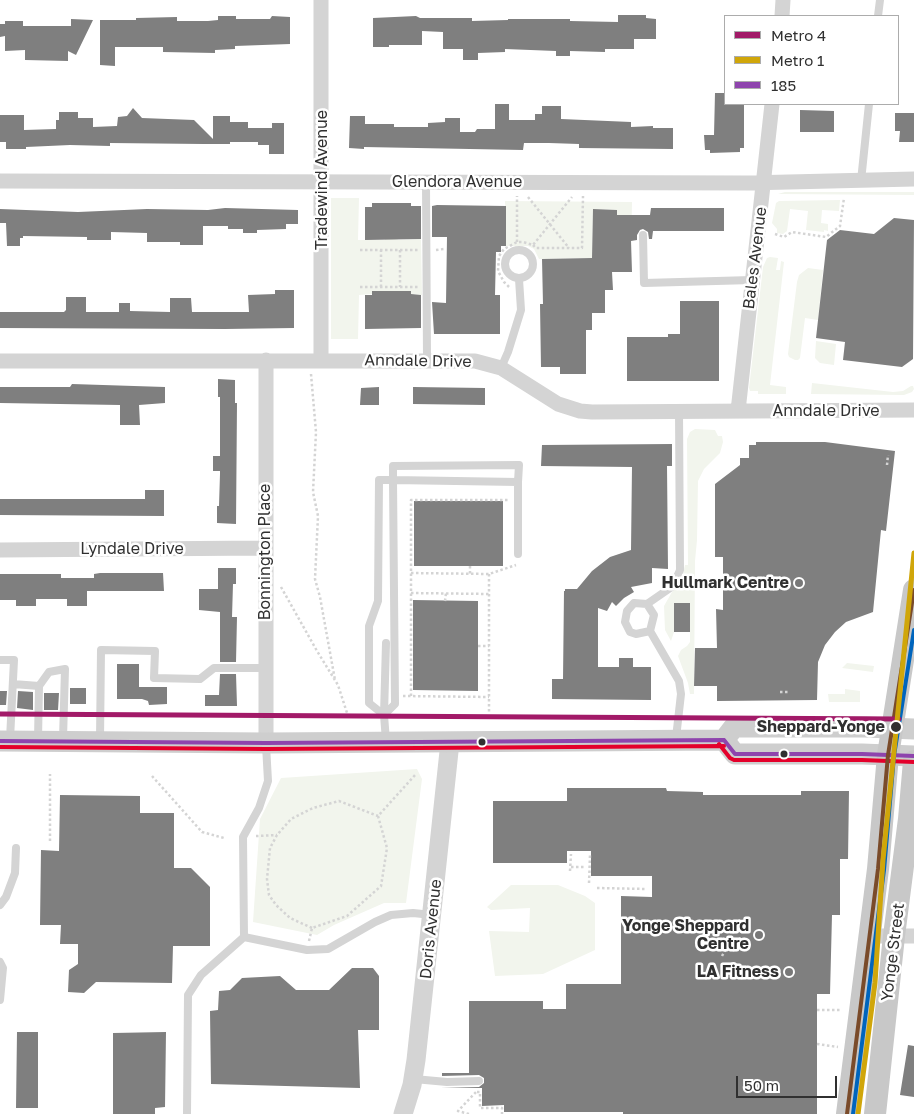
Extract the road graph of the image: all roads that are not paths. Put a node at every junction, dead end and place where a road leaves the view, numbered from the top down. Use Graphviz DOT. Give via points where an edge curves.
graph roads {
  1 [pos="322,0"];
  2 [pos="783,0"];
  3 [pos="880,0"];
  4 [pos="782,15"];
  5 [pos="878,15"];
  6 [pos="772,105"];
  7 [pos="869,105"];
  8 [pos="914,179"];
  9 [pos="0,181"];
  10 [pos="322,181"];
  11 [pos="861,181"];
  12 [pos="426,182"];
  13 [pos="763,182"];
  14 [pos="643,235"];
  15 [pos="519,279"];
  16 [pos="752,280"];
  17 [pos="0,360"];
  18 [pos="266,360"];
  19 [pos="427,360"];
  20 [pos="316,366"];
  21 [pos="501,368"];
  22 [pos="914,410"];
  23 [pos="679,411"];
  24 [pos="738,411"];
  25 [pos="393,480"];
  26 [pos="518,482"];
  27 [pos="265,548"];
  28 [pos="0,550"];
  29 [pos="518,554"];
  30 [pos="914,590"];
  31 [pos="394,600"];
  32 [pos="378,601"];
  33 [pos="647,604"];
  34 [pos="650,631"];
  35 [pos="386,643"];
  36 [pos="0,660"];
  37 [pos="265,668"];
  38 [pos="13,684"];
  39 [pos="39,686"];
  40 [pos="384,714"];
  41 [pos="903,728"];
  42 [pos="676,740"];
  43 [pos="724,740"];
  44 [pos="63,741"];
  45 [pos="5,742"];
  46 [pos="38,742"];
  47 [pos="100,742"];
  48 [pos="450,742"];
  49 [pos="266,743"];
  50 [pos="386,743"];
  51 [pos="888,755"];
  52 [pos="914,756"];
  53 [pos="914,761"];
  54 [pos="16,848"];
  55 [pos="0,905"];
  56 [pos="433,915"];
  57 [pos="870,936"];
  58 [pos="904,936"];
  59 [pos="244,937"];
  60 [pos="0,962"];
  61 [pos="0,1000"];
  62 [pos="413,1079"];
  63 [pos="479,1081"];
  64 [pos="187,1114"];
  65 [pos="403,1114"];
  66 [pos="847,1114"];
  67 [pos="875,1114"];
  1 -- 10 [label="street, Tradewind Avenue"];
  2 -- 4 [label="street"];
  3 -- 5 [label="lane"];
  6 -- 13 [label="street, Bales Avenue"];
  7 -- 11 [label="lane"];
  8 -- 11 [label="street, Glendora Avenue"];
  9 -- 10 [label="street, Glendora Avenue"];
  10 -- 12 [label="street, Glendora Avenue"];
  10 -- 20 [label="street, Tradewind Avenue"];
  11 -- 13 [label="street, Glendora Avenue"];
  12 -- 13 [label="street, Glendora Avenue"];
  12 -- 19 [label="lane"];
  13 -- 16 [label="street, Bales Avenue"];
  14 -- 16 [label="lane" via="644,283"];
  15 -- 21 [label="lane" via="521,310"];
  16 -- 24 [label="street, Bales Avenue"];
  17 -- 18 [label="street, Anndale Drive"];
  18 -- 20 [label="street, Anndale Drive"];
  18 -- 27 [label="street, Bonnington Place"];
  19 -- 20 [label="street, Anndale Drive"];
  19 -- 21 [label="street, Anndale Drive" via="475,361"];
  21 -- 23 [label="street, Anndale Drive" via="547,398 569,408 592,412"];
  22 -- 24 [label="street, Anndale Drive"];
  23 -- 24 [label="street, Anndale Drive"];
  23 -- 33 [label="lane" via="680,570 673,586"];
  25 -- 26 [label="lane"];
  25 -- 26 [label="lane" via="393,466 519,466"];
  25 -- 31 [label="lane"];
  25 -- 32 [label="lane" via="379,480"];
  26 -- 29 [label="lane"];
  27 -- 28 [label="street, Lyndale Drive"];
  27 -- 37 [label="street, Bonnington Place"];
  30 -- 41 [label="main road, Yonge Street"];
  31 -- 32 [label="lane"];
  31 -- 40 [label="lane" via="395,704"];
  32 -- 40 [label="lane" via="369,626 369,703"];
  33 -- 34 [label="lane" via="654,615"];
  33 -- 34 [label="lane" via="634,603 627,611 625,622 630,632"];
  34 -- 42 [label="lane" via="679,681"];
  35 -- 40 [label="lane"];
  36 -- 38 [label="lane" via="14,660"];
  37 -- 47 [label="lane" via="214,668 200,679 154,678 155,651 101,650"];
  37 -- 49 [label="street, Bonnington Place"];
  38 -- 39 [label="lane"];
  38 -- 45 [label="lane"];
  39 -- 44 [label="lane" via="49,672 65,668"];
  39 -- 46 [label="lane"];
  40 -- 50 [label="lane"];
  41 -- 43 [label="main road" via="734,727"];
  41 -- 51 [label="main road, Yonge Street"];
  42 -- 43 [label="main road"];
  42 -- 48 [label="main road"];
  43 -- 51 [label="main road" via="734,754"];
  44 -- 46 [label="main road"];
  44 -- 47 [label="main road"];
  45 -- 46 [label="main road"];
  47 -- 49 [label="main road"];
  48 -- 50 [label="main road"];
  48 -- 56 [label="street, Doris Avenue"];
  49 -- 50 [label="main road"];
  49 -- 59 [label="lane" via="268,781 259,808 243,837"];
  51 -- 52 [label="main road"];
  51 -- 57 [label="main road, Yonge Street"];
  53 -- 58 [label="main road, Yonge Street"];
  54 -- 55 [label="lane" via="15,873"];
  56 -- 59 [label="lane" via="391,915 328,949 307,950"];
  56 -- 62 [label="street, Doris Avenue"];
  57 -- 58 [label="street"];
  57 -- 66 [label="main road, Yonge Street"];
  58 -- 67 [label="main road, Yonge Street"];
  59 -- 64 [label="lane" via="201,975 188,995"];
  60 -- 61 [label="lane" via="3,968"];
  62 -- 63 [label="lane"];
  62 -- 65 [label="street, Doris Avenue"];
}
